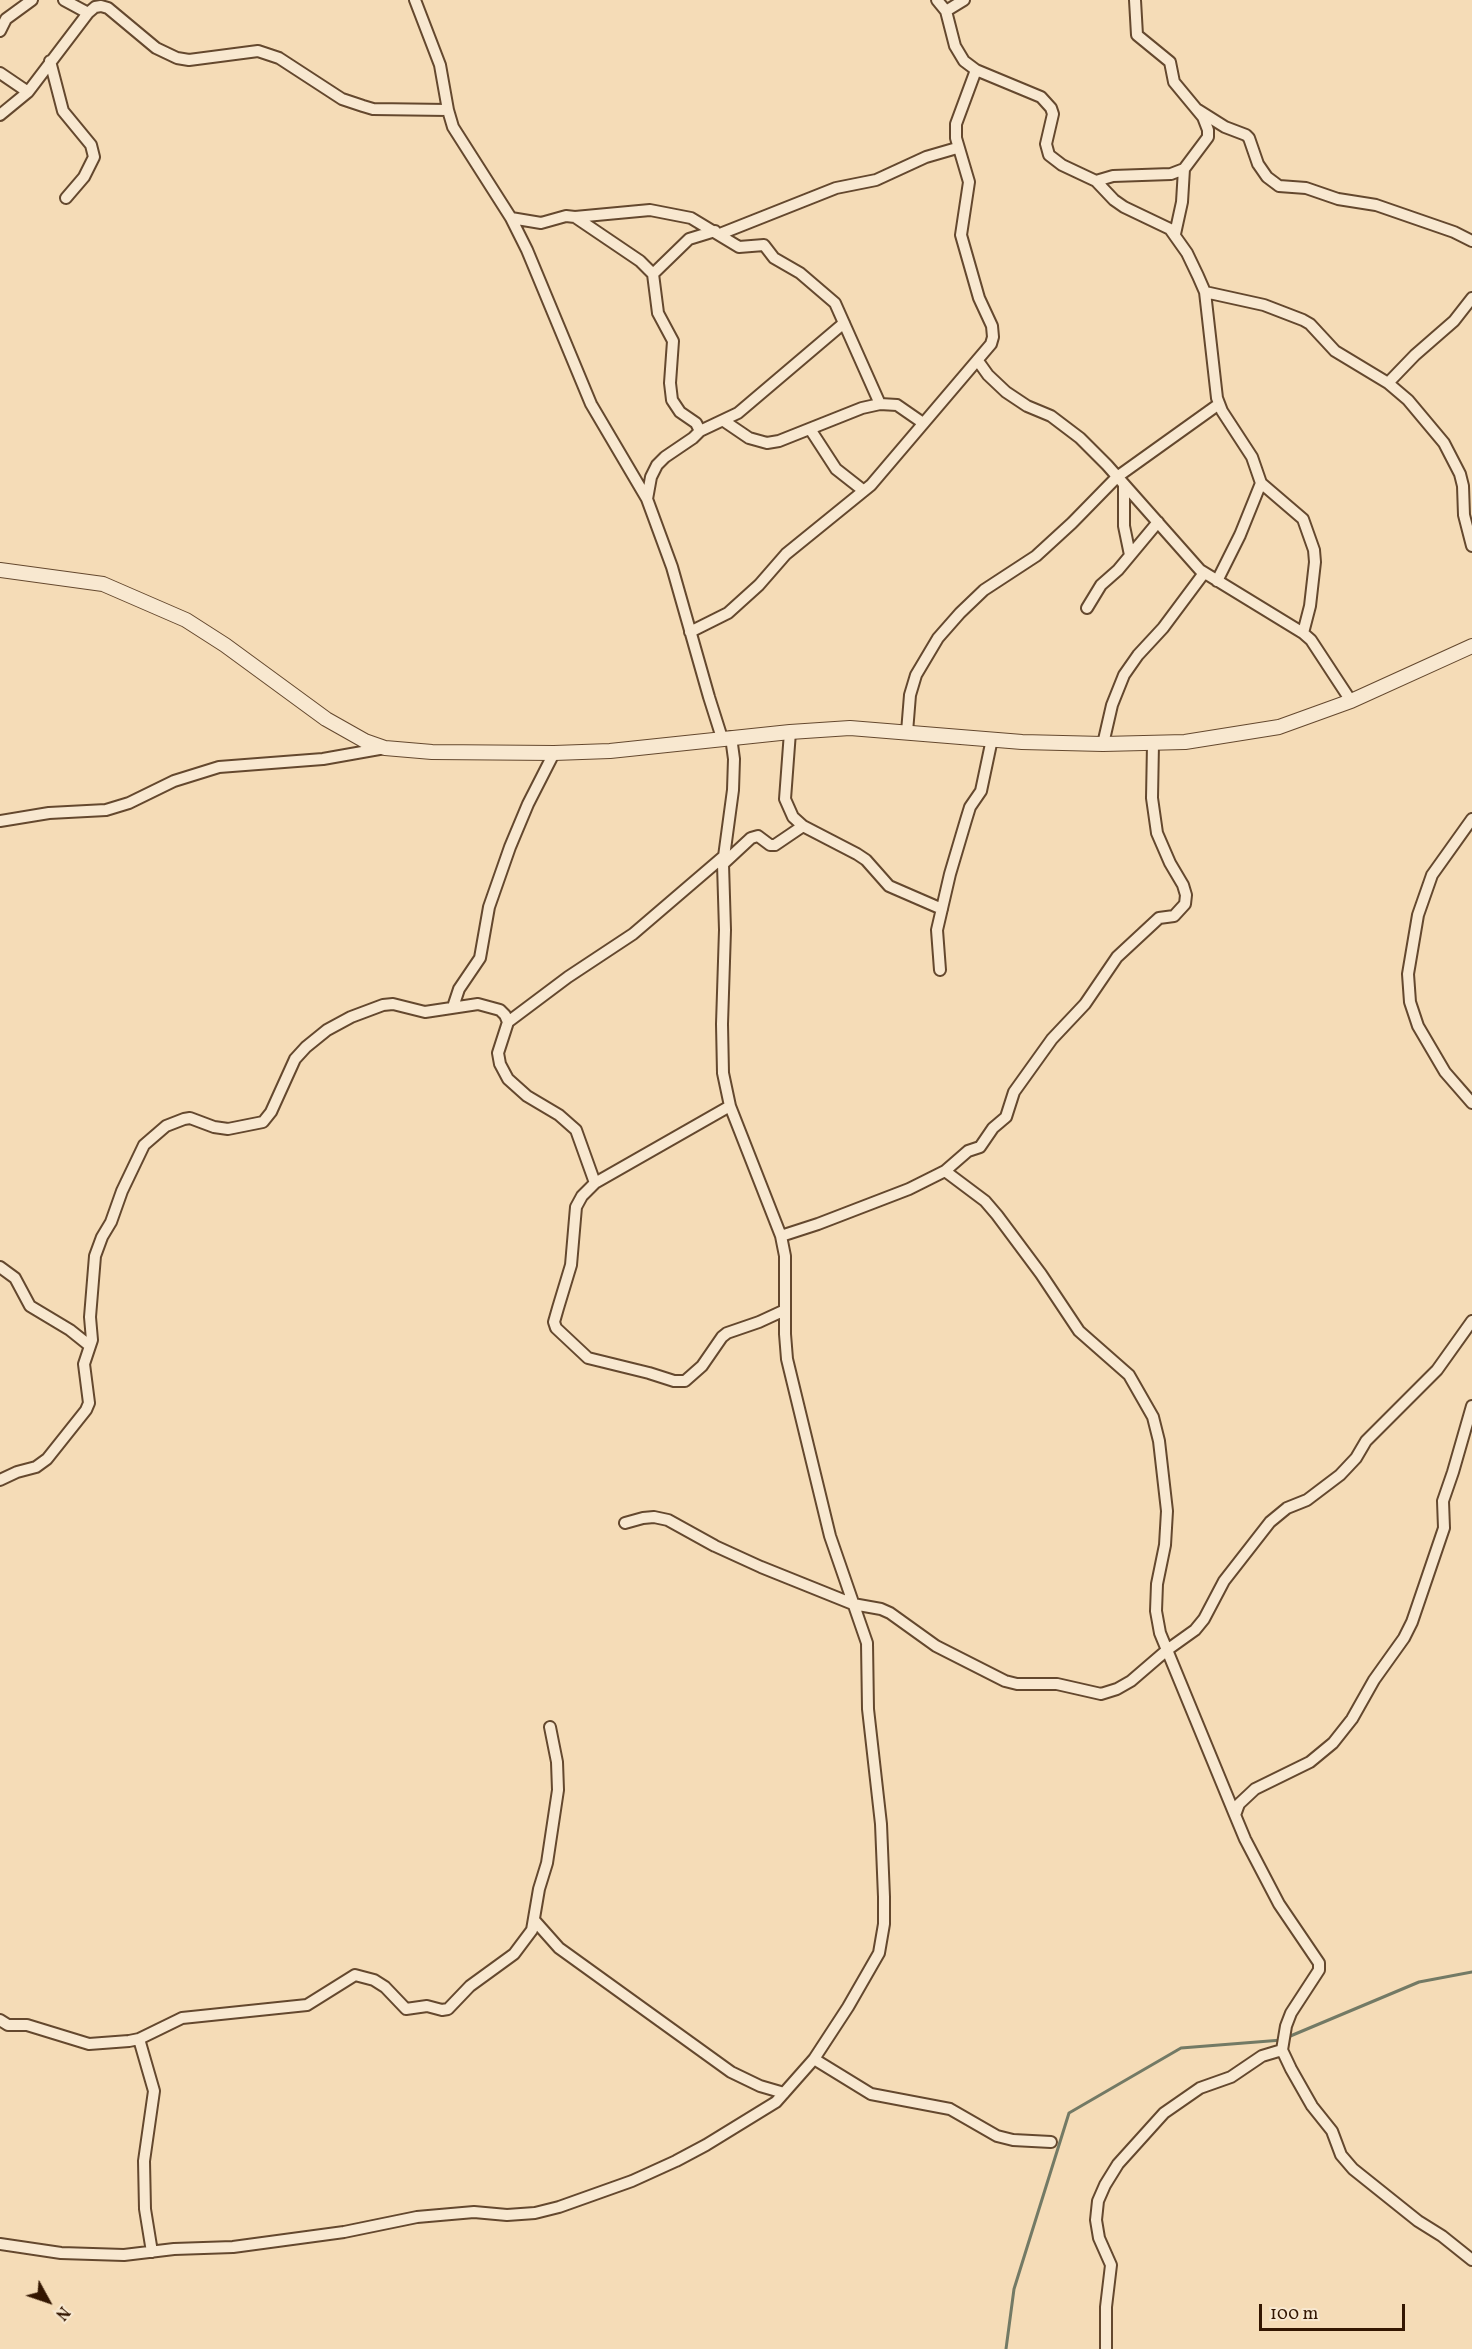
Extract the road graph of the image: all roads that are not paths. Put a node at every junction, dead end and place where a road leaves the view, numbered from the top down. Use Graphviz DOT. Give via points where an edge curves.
graph roads {
  1 [pos="32,0"];
  2 [pos="64,0"];
  3 [pos="415,0"];
  4 [pos="937,0"];
  5 [pos="964,0"];
  6 [pos="1135,0"];
  7 [pos="946,11"];
  8 [pos="88,13"];
  9 [pos="0,31"];
  10 [pos="50,61"];
  11 [pos="976,70"];
  12 [pos="0,73"];
  13 [pos="28,92"];
  14 [pos="448,110"];
  15 [pos="1198,110"];
  16 [pos="0,115"];
  17 [pos="957,148"];
  18 [pos="1184,169"];
  19 [pos="1096,181"];
  20 [pos="66,198"];
  21 [pos="575,217"];
  22 [pos="511,218"];
  23 [pos="717,233"];
  24 [pos="1175,234"];
  25 [pos="1472,242"];
  26 [pos="653,274"];
  27 [pos="1205,292"];
  28 [pos="1472,298"];
  29 [pos="844,323"];
  30 [pos="978,361"];
  31 [pos="1388,383"];
  32 [pos="880,404"];
  33 [pos="1219,404"];
  34 [pos="724,421"];
  35 [pos="923,423"];
  36 [pos="810,429"];
  37 [pos="700,431"];
  38 [pos="1120,482"];
  39 [pos="1262,483"];
  40 [pos="864,491"];
  41 [pos="647,499"];
  42 [pos="1158,522"];
  43 [pos="1472,546"];
  44 [pos="1130,555"];
  45 [pos="0,570"];
  46 [pos="1204,573"];
  47 [pos="1216,581"];
  48 [pos="1087,608"];
  49 [pos="690,632"];
  50 [pos="1303,633"];
  51 [pos="1472,646"];
  52 [pos="1351,701"];
  53 [pos="790,732"];
  54 [pos="907,732"];
  55 [pos="727,738"];
  56 [pos="992,739"];
  57 [pos="1103,744"];
  58 [pos="1153,744"];
  59 [pos="385,748"];
  60 [pos="554,753"];
  61 [pos="1472,819"];
  62 [pos="0,821"];
  63 [pos="803,826"];
  64 [pos="723,860"];
  65 [pos="942,909"];
  66 [pos="940,970"];
  67 [pos="453,1007"];
  68 [pos="508,1022"];
  69 [pos="1472,1103"];
  70 [pos="730,1106"];
  71 [pos="945,1171"];
  72 [pos="595,1183"];
  73 [pos="781,1236"];
  74 [pos="0,1267"];
  75 [pos="785,1310"];
  76 [pos="1472,1321"];
  77 [pos="90,1346"];
  78 [pos="1472,1406"];
  79 [pos="0,1480"];
  80 [pos="625,1523"];
  81 [pos="853,1604"];
  82 [pos="1167,1650"];
  83 [pos="550,1727"];
  84 [pos="1235,1815"];
  85 [pos="535,1921"];
  86 [pos="0,2020"];
  87 [pos="139,2039"];
  88 [pos="1282,2050"];
  89 [pos="814,2059"];
  90 [pos="784,2094"];
  91 [pos="1051,2142"];
  92 [pos="0,2244"];
  93 [pos="152,2252"];
  94 [pos="1472,2260"];
  95 [pos="1106,2349"];
  1 -- 9 [label="street" via="6,19"];
  2 -- 8 [label="street"];
  3 -- 14 [label="street" via="440,65"];
  4 -- 7 [label="street"];
  5 -- 7 [label="street"];
  6 -- 15 [label="street" via="1137,34 1170,62 1174,82"];
  7 -- 11 [label="street" via="958,53"];
  8 -- 10 [label="street"];
  8 -- 14 [label="street" via="95,7 108,8 140,37 177,58 269,53 342,99 363,106"];
  10 -- 13 [label="street"];
  10 -- 20 [label="street" via="63,111 91,144 94,157 84,177"];
  11 -- 17 [label="street" via="956,124"];
  11 -- 19 [label="street" via="1041,97 1053,114 1047,144 1049,155"];
  12 -- 13 [label="street"];
  13 -- 16 [label="street"];
  14 -- 22 [label="street" via="453,127"];
  15 -- 18 [label="street" via="1208,137"];
  15 -- 25 [label="street" via="1250,138 1258,164 1278,186 1376,205"];
  17 -- 23 [label="street" via="926,157 876,180 836,188"];
  17 -- 30 [label="street" via="969,182 961,235 979,298 992,326 991,344"];
  18 -- 19 [label="street" via="1171,174 1124,175"];
  18 -- 24 [label="street"];
  19 -- 24 [label="street" via="1119,203 1164,224"];
  21 -- 22 [label="street" via="533,223"];
  21 -- 23 [label="street" via="650,210 683,215"];
  21 -- 26 [label="street"];
  22 -- 41 [label="street" via="591,404"];
  23 -- 26 [label="street" via="689,239"];
  23 -- 29 [label="street" via="740,247 764,245 774,258 800,273 832,300"];
  24 -- 27 [label="street"];
  26 -- 37 [label="street" via="658,313 673,341 672,400"];
  27 -- 31 [label="street" via="1264,305 1303,320 1335,351"];
  27 -- 33 [label="street"];
  28 -- 31 [label="street" via="1454,321"];
  29 -- 32 [label="street"];
  29 -- 34 [label="street" via="758,398"];
  30 -- 35 [label="street"];
  30 -- 38 [label="street" via="1006,392 1051,416 1080,438"];
  31 -- 43 [label="street" via="1428,422 1453,460 1462,479 1464,515"];
  32 -- 35 [label="street" via="897,405"];
  32 -- 36 [label="street"];
  33 -- 38 [label="street"];
  33 -- 39 [label="street" via="1252,457"];
  34 -- 36 [label="street" via="749,438 767,443"];
  34 -- 37 [label="street"];
  35 -- 40 [label="street"];
  36 -- 40 [label="street" via="836,469"];
  37 -- 41 [label="street" via="657,465"];
  38 -- 42 [label="street"];
  38 -- 44 [label="street"];
  38 -- 54 [label="street" via="1036,556 984,590 938,638 916,675"];
  39 -- 47 [label="street"];
  39 -- 50 [label="street" via="1303,519 1314,550 1310,606"];
  40 -- 49 [label="street" via="786,554 728,613"];
  41 -- 49 [label="street"];
  42 -- 44 [label="street"];
  42 -- 46 [label="street"];
  44 -- 48 [label="street" via="1101,585"];
  45 -- 59 [label="street" via="103,584 186,620 326,719"];
  46 -- 47 [label="street"];
  46 -- 57 [label="street" via="1124,675"];
  47 -- 50 [label="street"];
  49 -- 55 [label="street"];
  50 -- 52 [label="street"];
  51 -- 52 [label="street"];
  52 -- 58 [label="street" via="1279,727 1214,739"];
  53 -- 54 [label="street" via="850,728"];
  53 -- 55 [label="street"];
  53 -- 63 [label="street" via="785,799 793,817"];
  54 -- 56 [label="street"];
  55 -- 60 [label="street"];
  55 -- 64 [label="street" via="734,759 733,790"];
  56 -- 57 [label="street"];
  56 -- 65 [label="street" via="981,791 970,807"];
  57 -- 58 [label="street"];
  58 -- 71 [label="street" via="1152,798 1157,833 1183,885 1185,904 1174,916 1159,918 1117,957 1085,1004 1052,1039 1014,1092 1006,1117 980,1147 963,1154"];
  59 -- 60 [label="street"];
  59 -- 62 [label="street" via="323,759 219,767 106,810"];
  60 -- 67 [label="street" via="510,847 489,907 480,958 459,989"];
  61 -- 69 [label="street" via="1432,875 1418,915 1408,974 1410,1002 1418,1026 1445,1072"];
  63 -- 64 [label="street" via="775,845 760,837 751,838"];
  63 -- 65 [label="street" via="866,860 889,886"];
  64 -- 68 [label="street" via="633,934"];
  64 -- 70 [label="street" via="723,1073"];
  65 -- 66 [label="street" via="936,936"];
  67 -- 68 [label="street" via="492,1006"];
  67 -- 77 [label="street" via="425,1012 383,1005 351,1017 327,1030 295,1059 263,1122 228,1129 190,1118 166,1126 151,1137 140,1152 97,1247"];
  68 -- 72 [label="street" via="498,1053 508,1079 576,1130"];
  70 -- 72 [label="street"];
  70 -- 73 [label="street"];
  71 -- 73 [label="street" via="884,1200"];
  71 -- 82 [label="street" via="997,1215 1079,1331 1129,1376 1152,1417 1159,1441 1167,1511 1156,1611"];
  72 -- 75 [label="street" via="576,1207 571,1264 554,1322 560,1333 588,1358 685,1381 727,1333"];
  73 -- 75 [label="street"];
  74 -- 77 [label="street" via="15,1278 30,1306"];
  75 -- 81 [label="street" via="787,1359 830,1536"];
  76 -- 82 [label="street" via="1437,1370 1366,1441 1340,1476 1270,1522 1224,1581 1200,1625"];
  77 -- 79 [label="street" via="84,1364 86,1410 47,1459"];
  78 -- 84 [label="street" via="1443,1501 1444,1528 1404,1638 1333,1743 1310,1761 1255,1789 1239,1804"];
  80 -- 81 [label="street" via="654,1517 668,1520 761,1567"];
  81 -- 82 [label="street" via="890,1613 936,1646 1013,1683 1057,1684 1101,1694 1131,1681"];
  81 -- 89 [label="street" via="867,1643 868,1709 881,1824 884,1924 882,1945 874,1964"];
  82 -- 84 [label="street"];
  83 -- 85 [label="street" via="558,1790"];
  84 -- 88 [label="street" via="1279,1904 1319,1963 1319,1970 1291,2013"];
  85 -- 87 [label="street" via="514,1954 445,2010 427,2006 406,2009 385,1987 355,1975 307,2005 182,2018"];
  85 -- 90 [label="street" via="559,1948 731,2072"];
  86 -- 87 [label="street" via="88,2044"];
  87 -- 93 [label="street" via="154,2091 144,2161 145,2209"];
  88 -- 94 [label="street" via="1312,2106 1332,2131 1341,2155 1353,2169"];
  88 -- 95 [label="street" via="1262,2056 1231,2077 1200,2088 1164,2113 1118,2164 1105,2186 1096,2220 1111,2265"];
  89 -- 90 [label="street"];
  89 -- 91 [label="street" via="871,2094 950,2109 997,2136"];
  90 -- 93 [label="street" via="696,2150 632,2181 559,2208 507,2215 474,2212 417,2217 344,2232 233,2247"];
  92 -- 93 [label="street" via="86,2255"];
}
